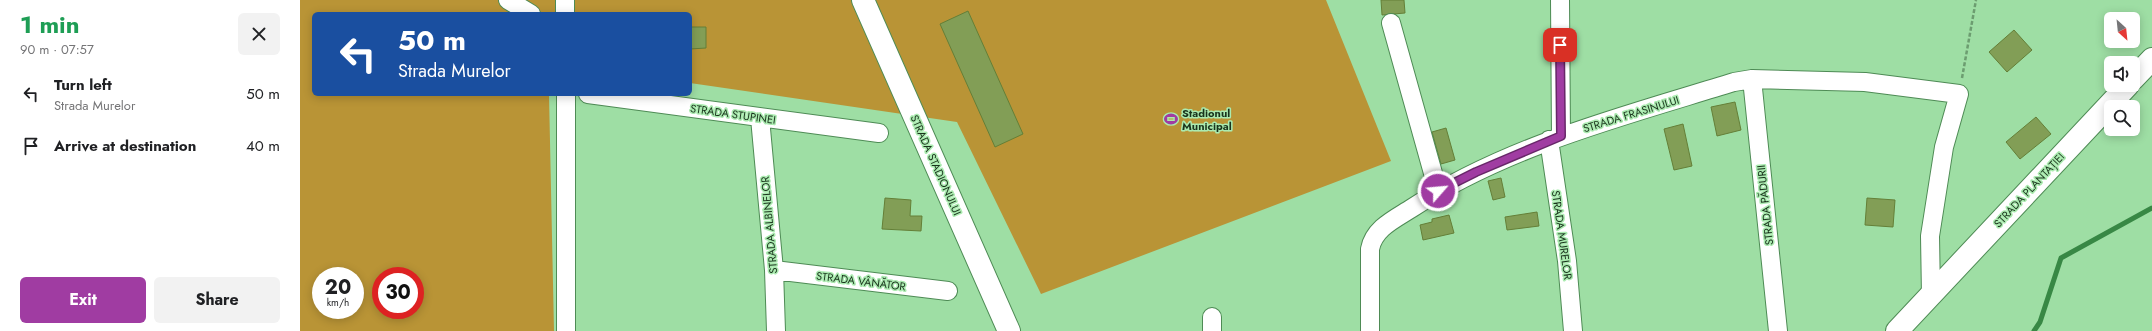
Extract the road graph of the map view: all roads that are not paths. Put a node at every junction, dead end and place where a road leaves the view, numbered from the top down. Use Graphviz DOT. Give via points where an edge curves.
graph roads {
  1 [pos="508,0"];
  2 [pos="565,0"];
  3 [pos="863,0"];
  4 [pos="1560,0"];
  5 [pos="528,12"];
  6 [pos="565,12"];
  7 [pos="1391,23"];
  8 [pos="2152,59"];
  9 [pos="2140,72"];
  10 [pos="1752,79"];
  11 [pos="2121,92"];
  12 [pos="566,96"];
  13 [pos="602,96"];
  14 [pos="760,118"];
  15 [pos="879,133"];
  16 [pos="1555,138"];
  17 [pos="1438,191"];
  18 [pos="774,270"];
  19 [pos="948,291"];
  20 [pos="1931,295"];
  21 [pos="566,331"];
  22 [pos="776,331"];
  23 [pos="1009,331"];
  24 [pos="1370,331"];
  25 [pos="1573,331"];
  26 [pos="1778,331"];
  27 [pos="1897,331"];
  1 -- 5 [label="street"];
  2 -- 6 [label="street"];
  3 -- 23 [label="main road, STRADA STADIONULUI"];
  4 -- 16 [label="street, STRADA MURELOR"];
  7 -- 17 [label="street"];
  8 -- 9 [label="main road"];
  10 -- 16 [label="street, STRADA FRASINULUI" via="1734,82"];
  10 -- 20 [label="street, STRADA FRASINULUI" via="1865,82 1959,94 1944,147 1930,236"];
  10 -- 26 [label="street, STRADA PĂDURII"];
  11 -- 20 [label="main road, STRADA PLANTAȚIEI"];
  12 -- 21 [label="street"];
  13 -- 14 [label="street, STRADA STUPINEI"];
  14 -- 15 [label="street, STRADA STUPINEI"];
  14 -- 18 [label="street, STRADA ALBINELOR"];
  16 -- 17 [label="street, STRADA FRASINULUI"];
  16 -- 25 [label="street, STRADA MURELOR"];
  17 -- 24 [label="street, STRADA FRASINULUI" via="1386,225 1374,236 1369,261"];
  18 -- 19 [label="street, STRADA VÂNĂTOR"];
  18 -- 22 [label="street, STRADA ALBINELOR"];
  20 -- 27 [label="main road, STRADA PLANTAȚIEI"];
}
